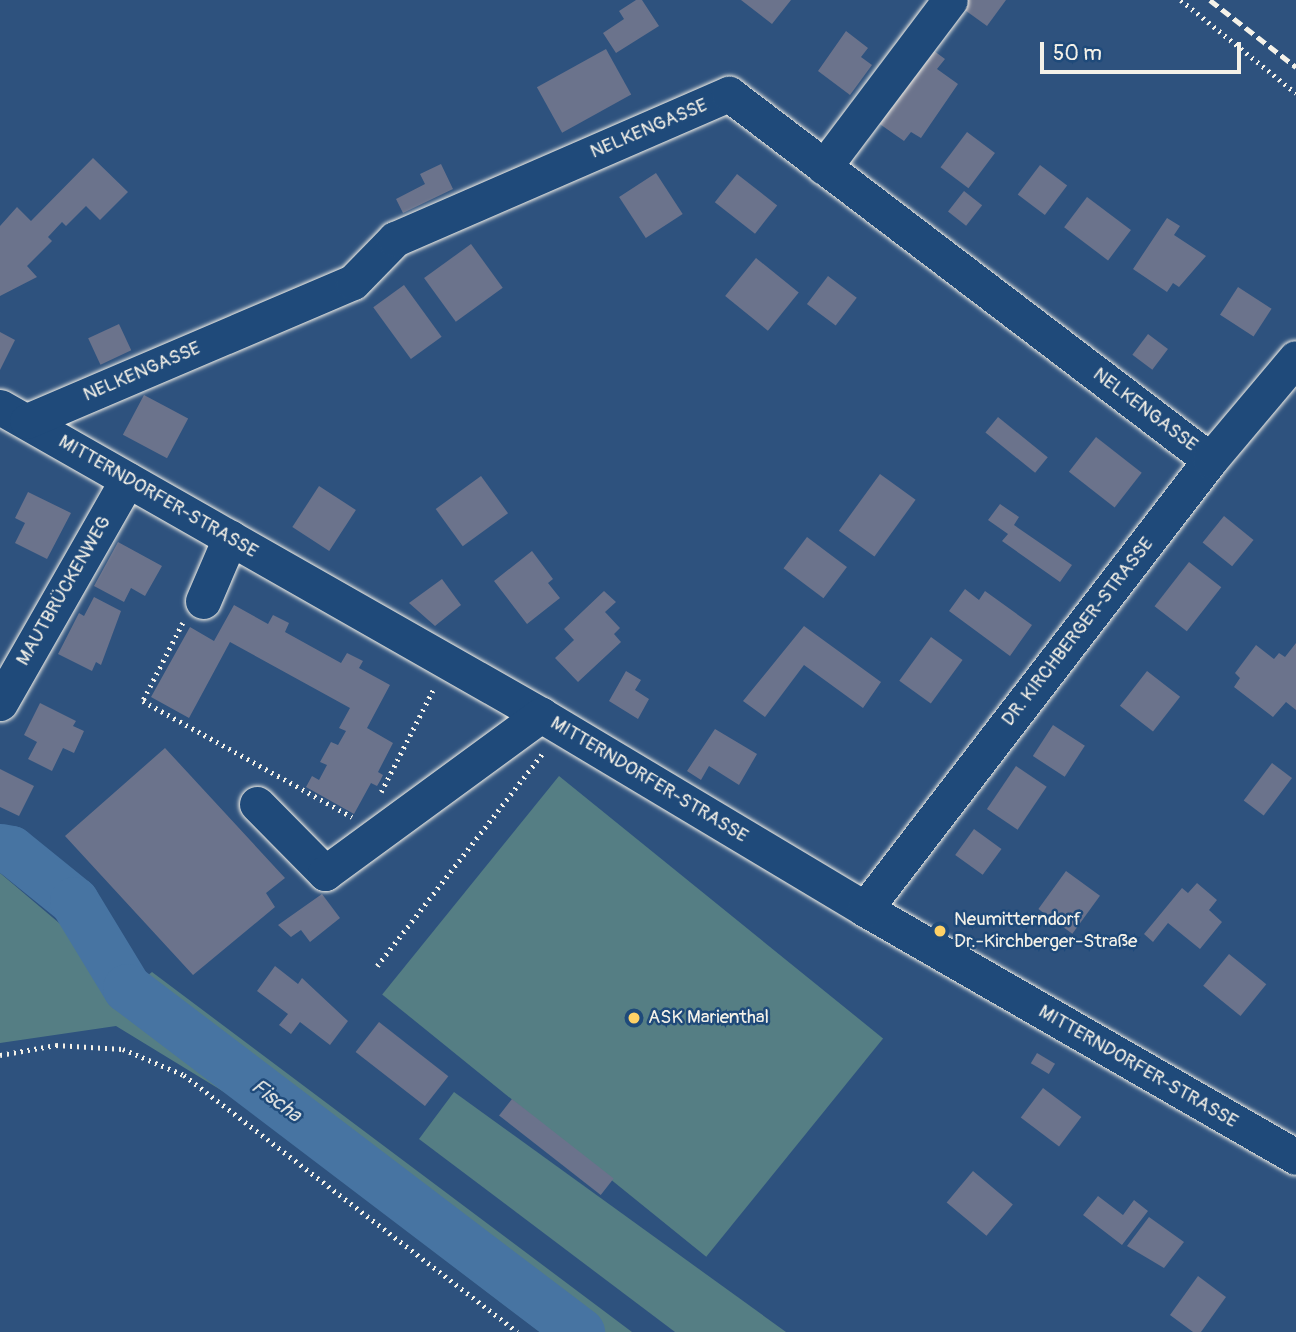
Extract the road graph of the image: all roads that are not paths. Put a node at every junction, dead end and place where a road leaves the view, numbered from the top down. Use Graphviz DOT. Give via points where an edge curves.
graph roads {
  1 [pos="950,0"];
  2 [pos="824,167"];
  3 [pos="1296,358"];
  4 [pos="14,414"];
  5 [pos="1210,460"];
  6 [pos="127,480"];
  7 [pos="230,538"];
  8 [pos="203,601"];
  9 [pos="0,703"];
  10 [pos="552,722"];
  11 [pos="257,804"];
  12 [pos="865,909"];
  13 [pos="1296,1157"];
  1 -- 2 [label="street"];
  2 -- 4 [label="street, NELKENGASSE" via="729,94 395,239 353,282"];
  2 -- 5 [label="street, NELKENGASSE"];
  3 -- 5 [label="street, DR. KIRCHBERGER-STRASSE"];
  4 -- 6 [label="street, MITTERNDORFER-STRASSE"];
  5 -- 12 [label="street, DR. KIRCHBERGER-STRASSE"];
  6 -- 7 [label="street, MITTERNDORFER-STRASSE"];
  6 -- 9 [label="street, MAUTBRÜCKENWEG"];
  7 -- 8 [label="street"];
  7 -- 10 [label="street, MITTERNDORFER-STRASSE"];
  10 -- 11 [label="street" via="379,817 325,873"];
  10 -- 12 [label="street, MITTERNDORFER-STRASSE"];
  12 -- 13 [label="street, MITTERNDORFER-STRASSE"];
}
